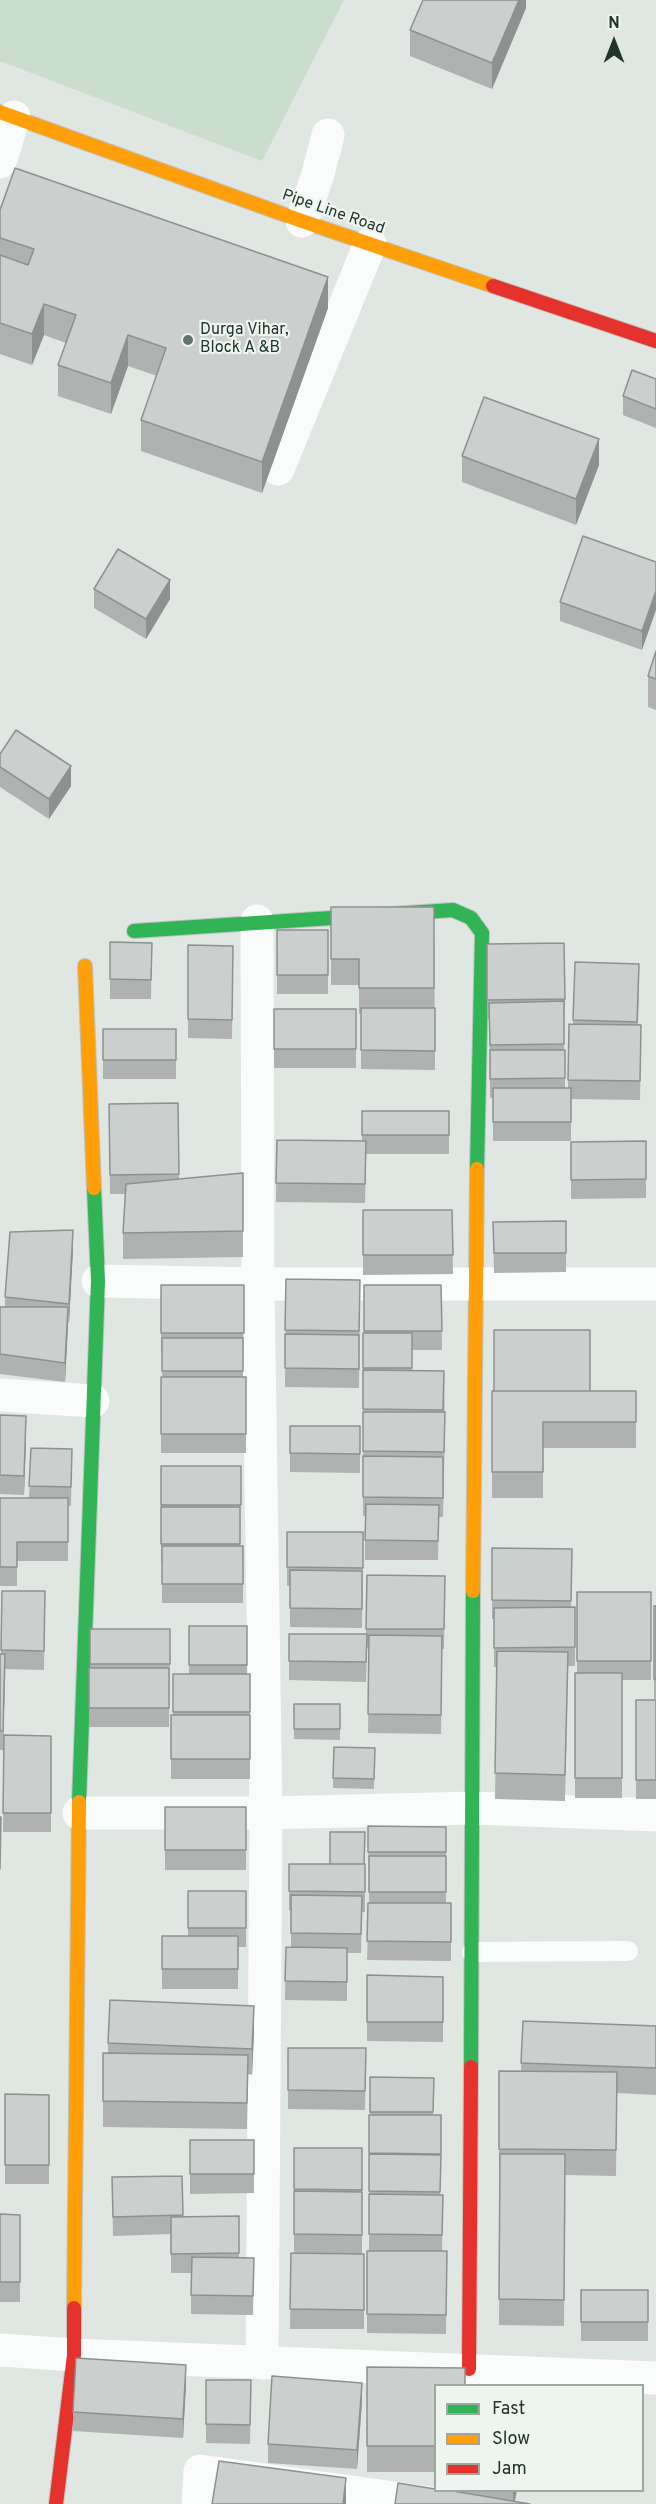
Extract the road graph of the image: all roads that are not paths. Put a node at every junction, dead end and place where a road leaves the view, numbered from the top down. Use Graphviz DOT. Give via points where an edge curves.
graph roads {
  1 [pos="7,115"];
  2 [pos="328,135"];
  3 [pos="0,162"];
  4 [pos="302,221"];
  5 [pos="370,244"];
  6 [pos="656,341"];
  7 [pos="278,470"];
  8 [pos="257,921"];
  9 [pos="134,931"];
  10 [pos="84,966"];
  11 [pos="98,1281"];
  12 [pos="475,1283"];
  13 [pos="258,1284"];
  14 [pos="656,1284"];
  15 [pos="0,1395"];
  16 [pos="93,1401"];
  17 [pos="473,1808"];
  18 [pos="79,1813"];
  19 [pos="266,1813"];
  20 [pos="656,1815"];
  21 [pos="628,1951"];
  22 [pos="472,1952"];
  23 [pos="0,2350"];
  24 [pos="74,2355"];
  25 [pos="262,2363"];
  26 [pos="469,2369"];
  27 [pos="656,2378"];
  28 [pos="371,2499"];
  29 [pos="56,2504"];
  30 [pos="198,2504"];
  31 [pos="438,2504"];
  1 -- 3 [label="street"];
  1 -- 4 [label="street, Pipe Line Road"];
  2 -- 4 [label="street"];
  4 -- 5 [label="street, Pipe Line Road"];
  5 -- 6 [label="street, Pipe Line Road"];
  5 -- 7 [label="street"];
  8 -- 9 [label="street"];
  8 -- 12 [label="street" via="453,910 471,918 482,933"];
  8 -- 13 [label="street"];
  10 -- 11 [label="street"];
  11 -- 13 [label="street"];
  11 -- 16 [label="street"];
  12 -- 13 [label="street"];
  12 -- 14 [label="street"];
  12 -- 17 [label="street"];
  13 -- 19 [label="street"];
  15 -- 16 [label="street"];
  16 -- 18 [label="street"];
  17 -- 19 [label="street"];
  17 -- 20 [label="street"];
  17 -- 22 [label="street"];
  18 -- 19 [label="street"];
  18 -- 24 [label="street"];
  19 -- 25 [label="street"];
  21 -- 22 [label="lane"];
  22 -- 26 [label="street"];
  23 -- 24 [label="street"];
  24 -- 25 [label="street"];
  24 -- 29 [label="street"];
  25 -- 26 [label="street"];
  26 -- 27 [label="street"];
  28 -- 30 [label="street" via="200,2471"];
  28 -- 31 [label="street"];
}
